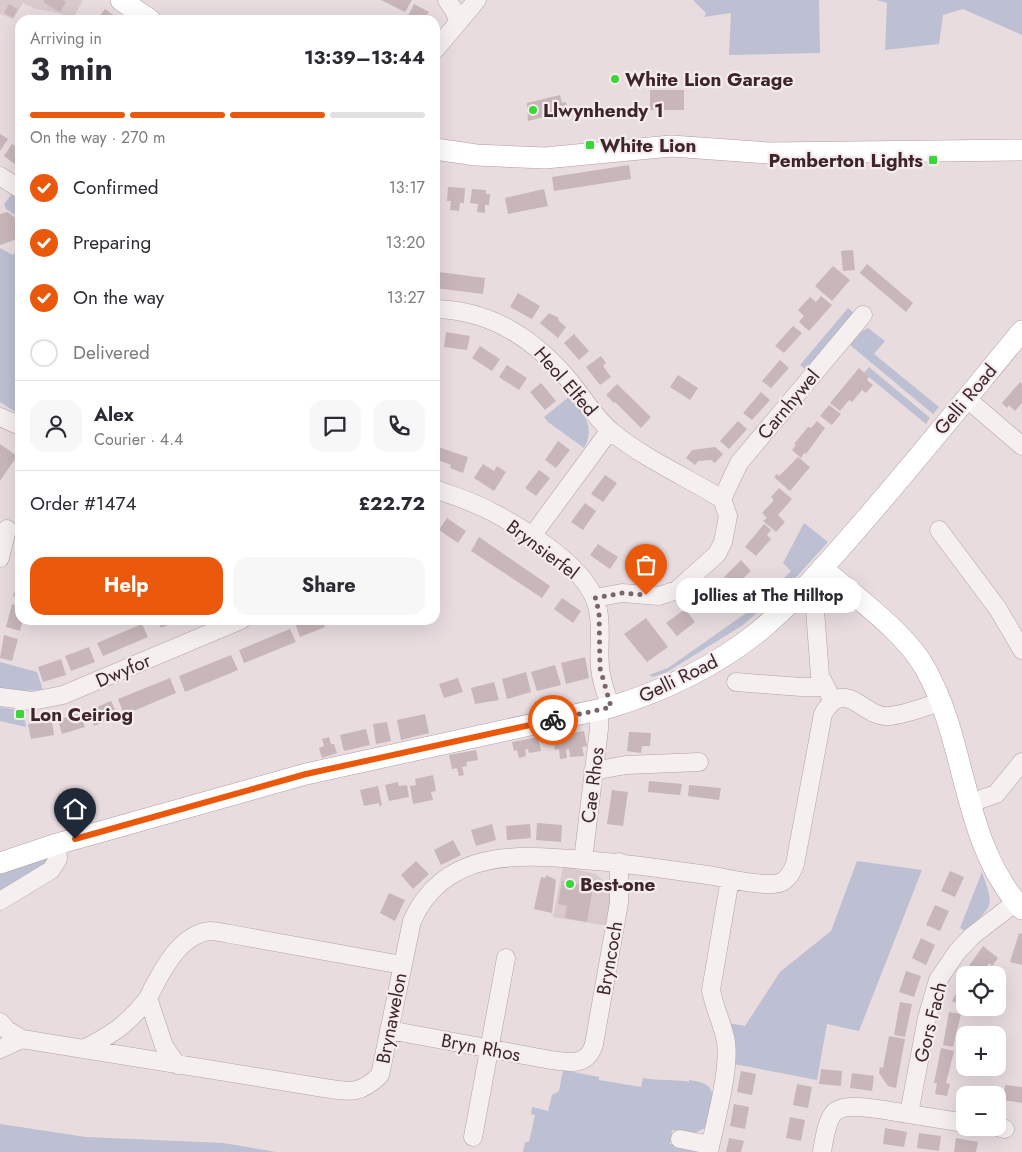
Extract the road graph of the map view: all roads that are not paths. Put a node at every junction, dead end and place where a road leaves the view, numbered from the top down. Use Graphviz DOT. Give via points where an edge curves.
graph roads {
  1 [pos="121,0"];
  2 [pos="447,0"];
  3 [pos="477,0"];
  4 [pos="138,15"];
  5 [pos="458,23"];
  6 [pos="440,44"];
  7 [pos="440,150"];
  8 [pos="1022,150"];
  9 [pos="0,176"];
  10 [pos="15,186"];
  11 [pos="440,309"];
  12 [pos="863,315"];
  13 [pos="1022,331"];
  14 [pos="966,398"];
  15 [pos="0,417"];
  16 [pos="15,424"];
  17 [pos="610,430"];
  18 [pos="1022,446"];
  19 [pos="440,491"];
  20 [pos="722,499"];
  21 [pos="9,529"];
  22 [pos="939,530"];
  23 [pos="532,536"];
  24 [pos="0,558"];
  25 [pos="822,568"];
  26 [pos="595,598"];
  27 [pos="815,610"];
  28 [pos="229,625"];
  29 [pos="1022,650"];
  30 [pos="736,682"];
  31 [pos="829,694"];
  32 [pos="0,697"];
  33 [pos="941,702"];
  34 [pos="605,709"];
  35 [pos="699,762"];
  36 [pos="1022,762"];
  37 [pos="593,771"];
  38 [pos="970,803"];
  39 [pos="58,844"];
  40 [pos="583,860"];
  41 [pos="619,862"];
  42 [pos="0,863"];
  43 [pos="730,879"];
  44 [pos="0,901"];
  45 [pos="1019,906"];
  46 [pos="506,958"];
  47 [pos="402,965"];
  48 [pos="148,998"];
  49 [pos="0,1022"];
  50 [pos="389,1030"];
  51 [pos="22,1039"];
  52 [pos="0,1049"];
  53 [pos="84,1049"];
  54 [pos="489,1049"];
  55 [pos="572,1063"];
  56 [pos="177,1065"];
  57 [pos="908,1114"];
  58 [pos="956,1122"];
  59 [pos="473,1137"];
  60 [pos="680,1138"];
  61 [pos="710,1148"];
  62 [pos="822,1152"];
  1 -- 4 [label="main road"];
  2 -- 5 [label="street"];
  3 -- 5 [label="street"];
  5 -- 6 [label="street"];
  7 -- 8 [label="main road" via="545,158 671,146 769,153"];
  9 -- 10 [label="street"];
  11 -- 17 [label="street, Heol Elfed" via="492,319 530,341 562,372"];
  12 -- 20 [label="street, Carnhywel" via="739,463"];
  13 -- 14 [label="main road, Gelli Road"];
  14 -- 18 [label="street"];
  14 -- 25 [label="main road, Gelli Road"];
  15 -- 16 [label="street"];
  17 -- 20 [label="street" via="626,443"];
  17 -- 23 [label="street"];
  19 -- 23 [label="street, Brynsierfel" via="490,511"];
  20 -- 26 [label="street" via="728,516 723,542 717,554 677,590 659,596 622,593"];
  21 -- 24 [label="street"];
  22 -- 29 [label="street" via="998,609"];
  23 -- 26 [label="street, Brynsierfel" via="571,566"];
  25 -- 33 [label="main road" via="911,647"];
  25 -- 34 [label="main road, Gelli Road" via="758,632 720,658 649,696"];
  26 -- 34 [label="street, Brynsierfel" via="599,611"];
  27 -- 31 [label="street" via="820,676"];
  28 -- 32 [label="street, Dwyfor" via="63,695 32,701"];
  30 -- 31 [label="street" via="801,687"];
  31 -- 33 [label="street" via="850,698 873,713 888,717"];
  31 -- 43 [label="street" via="792,872 774,884"];
  33 -- 38 [label="main road"];
  34 -- 37 [label="street, Cae Rhos"];
  34 -- 39 [label="main road, Gelli Road" via="306,774"];
  35 -- 37 [label="street" via="626,765"];
  36 -- 38 [label="street" via="996,794"];
  37 -- 40 [label="street, Cae Rhos"];
  38 -- 45 [label="main road" via="992,866"];
  39 -- 42 [label="main road, Gelli Road"];
  39 -- 44 [label="street" via="58,859 52,870"];
  40 -- 41 [label="street, Brynawelon"];
  40 -- 47 [label="street, Brynawelon" via="549,856 497,858 450,877 429,893 418,908 408,933"];
  41 -- 43 [label="street"];
  41 -- 55 [label="street, Bryncoch" via="619,903 594,1044 586,1059"];
  43 -- 61 [label="street" via="711,990 726,1042 726,1062"];
  45 -- 57 [label="street, Gors Fach" via="972,936 956,952 938,980"];
  46 -- 54 [label="street"];
  47 -- 48 [label="street" via="209,931 191,938 176,952"];
  47 -- 50 [label="street, Brynawelon"];
  48 -- 53 [label="street" via="131,1020"];
  48 -- 56 [label="street" via="164,1046"];
  49 -- 51 [label="street, Brynawelon"];
  50 -- 54 [label="street, Bryn Rhos"];
  50 -- 56 [label="street, Brynawelon" via="380,1075 369,1086 352,1092"];
  51 -- 52 [label="street"];
  51 -- 53 [label="street, Brynawelon"];
  53 -- 56 [label="street, Brynawelon"];
  54 -- 55 [label="street, Bryn Rhos"];
  54 -- 59 [label="street"];
  57 -- 58 [label="street"];
  57 -- 62 [label="street" via="851,1106 841,1108 832,1114"];
  60 -- 61 [label="street"];
}
